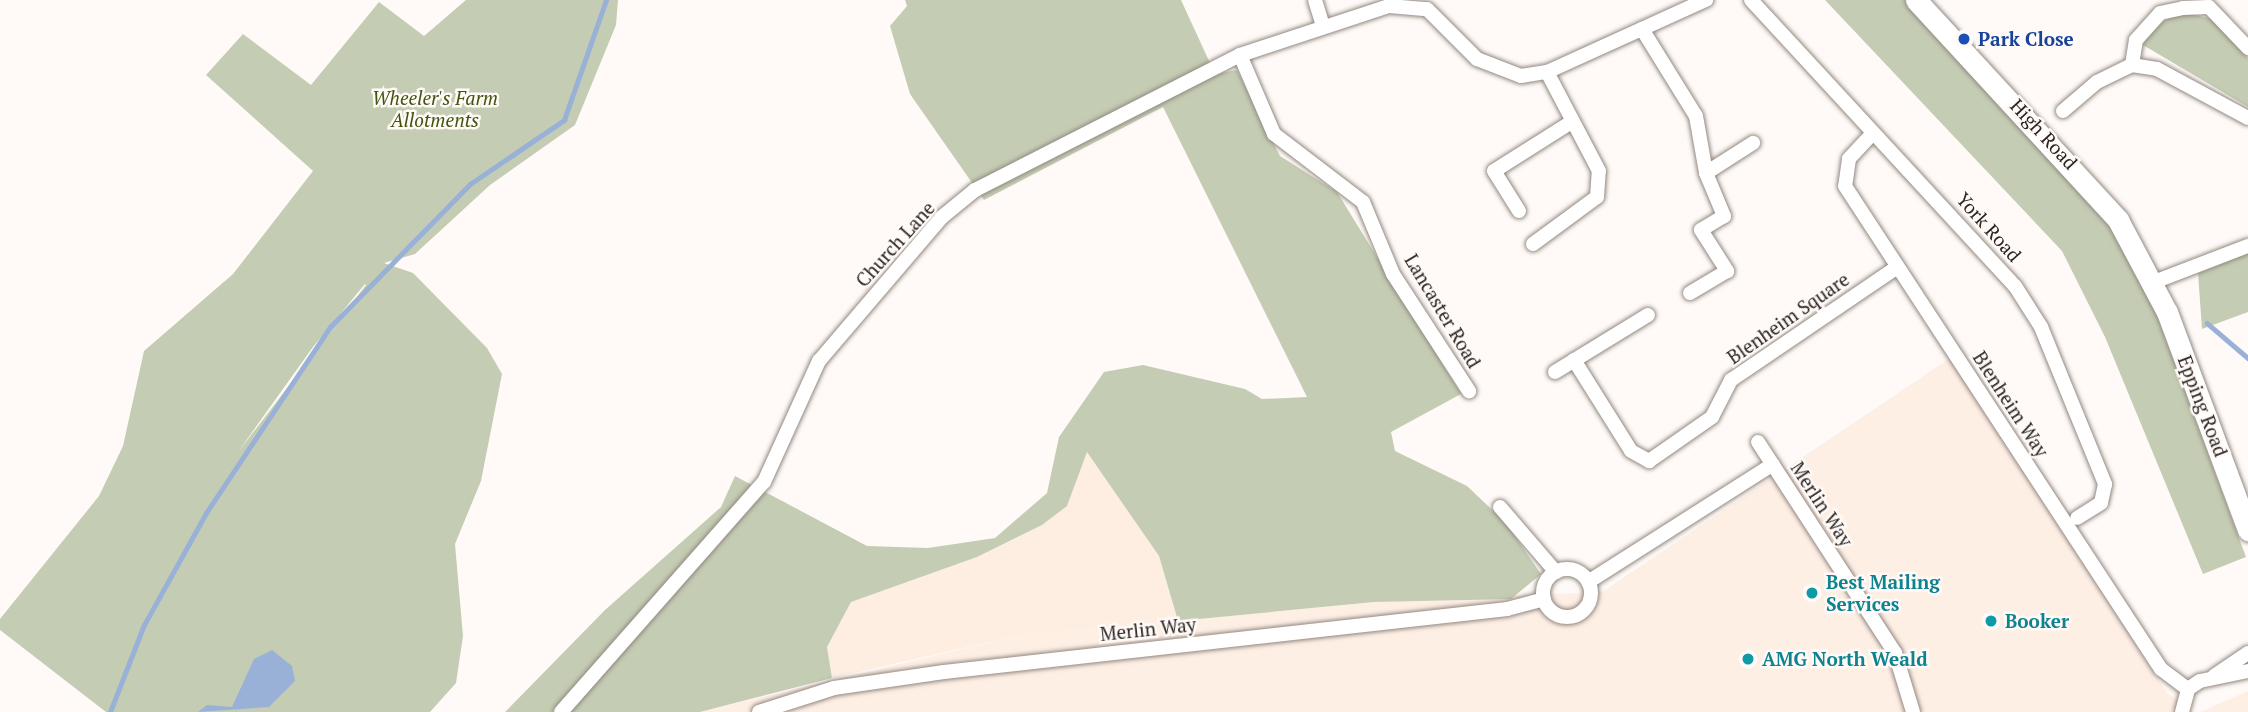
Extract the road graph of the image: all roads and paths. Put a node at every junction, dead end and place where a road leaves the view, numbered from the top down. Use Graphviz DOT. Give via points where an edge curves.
graph roads {
  1 [pos="1315,0"];
  2 [pos="1706,0"];
  3 [pos="1751,0"];
  4 [pos="1916,0"];
  5 [pos="1415,2"];
  6 [pos="1323,26"];
  7 [pos="1642,29"];
  8 [pos="2248,48"];
  9 [pos="1240,55"];
  10 [pos="2132,65"];
  11 [pos="1547,72"];
  12 [pos="2063,111"];
  13 [pos="2248,118"];
  14 [pos="1570,123"];
  15 [pos="1873,133"];
  16 [pos="1753,143"];
  17 [pos="1706,173"];
  18 [pos="1519,211"];
  19 [pos="1533,244"];
  20 [pos="2248,246"];
  21 [pos="1897,267"];
  22 [pos="2154,282"];
  23 [pos="1690,293"];
  24 [pos="1648,315"];
  25 [pos="1574,360"];
  26 [pos="1555,372"];
  27 [pos="1469,391"];
  28 [pos="1758,442"];
  29 [pos="1773,464"];
  30 [pos="1500,507"];
  31 [pos="2077,518"];
  32 [pos="2248,530"];
  33 [pos="1556,572"];
  34 [pos="1588,582"];
  35 [pos="1544,599"];
  36 [pos="2248,653"];
  37 [pos="2248,671"];
  38 [pos="2214,676"];
  39 [pos="2188,689"];
  40 [pos="561,712"];
  41 [pos="759,712"];
  42 [pos="1913,712"];
  43 [pos="2182,712"];
  1 -- 6 [label="street"];
  2 -- 7 [label="street"];
  3 -- 15 [label="street, York Road"];
  4 -- 22 [label="main road, High Road" via="2077,169 2118,220"];
  5 -- 6 [label="street, Church Lane"];
  5 -- 11 [label="street" via="1440,16 1477,59 1502,71"];
  6 -- 9 [label="street, Church Lane"];
  7 -- 11 [label="street"];
  7 -- 17 [label="street" via="1696,116"];
  8 -- 10 [label="street" via="2209,7 2183,8 2160,13 2137,40"];
  9 -- 27 [label="street, Lancaster Road" via="1274,134 1363,202 1393,274"];
  9 -- 40 [label="street, Church Lane" via="1011,169 942,217 819,361 764,482"];
  10 -- 12 [label="street" via="2097,82"];
  10 -- 13 [label="street" via="2157,69"];
  11 -- 14 [label="street"];
  14 -- 18 [label="street" via="1494,171"];
  14 -- 19 [label="street" via="1599,171 1597,197"];
  15 -- 21 [label="street, Blenheim Way" via="1849,159 1843,179"];
  15 -- 31 [label="street, York Road" via="1992,257 2041,327 2105,484 2101,503"];
  16 -- 17 [label="street"];
  17 -- 23 [label="street" via="1724,216 1701,230 1727,271"];
  20 -- 22 [label="street"];
  21 -- 25 [label="street, Blenheim Square" via="1731,380 1712,417 1649,461 1631,451"];
  21 -- 39 [label="street, Blenheim Way" via="2161,669"];
  22 -- 32 [label="main road, Epping Road"];
  24 -- 25 [label="street"];
  25 -- 26 [label="street"];
  28 -- 29 [label="street, Merlin Way"];
  29 -- 34 [label="street, Merlin Way"];
  29 -- 42 [label="street, Merlin Way" via="1895,653"];
  30 -- 33 [label="street"];
  33 -- 34 [label="street" via="1577,572"];
  33 -- 35 [label="street" via="1547,580"];
  34 -- 35 [label="street" via="1589,602 1573,616 1558,615"];
  35 -- 41 [label="street, Merlin Way" via="1507,610 834,688"];
  36 -- 38 [label="street"];
  37 -- 38 [label="street"];
  38 -- 39 [label="street"];
  39 -- 43 [label="street"];
}
